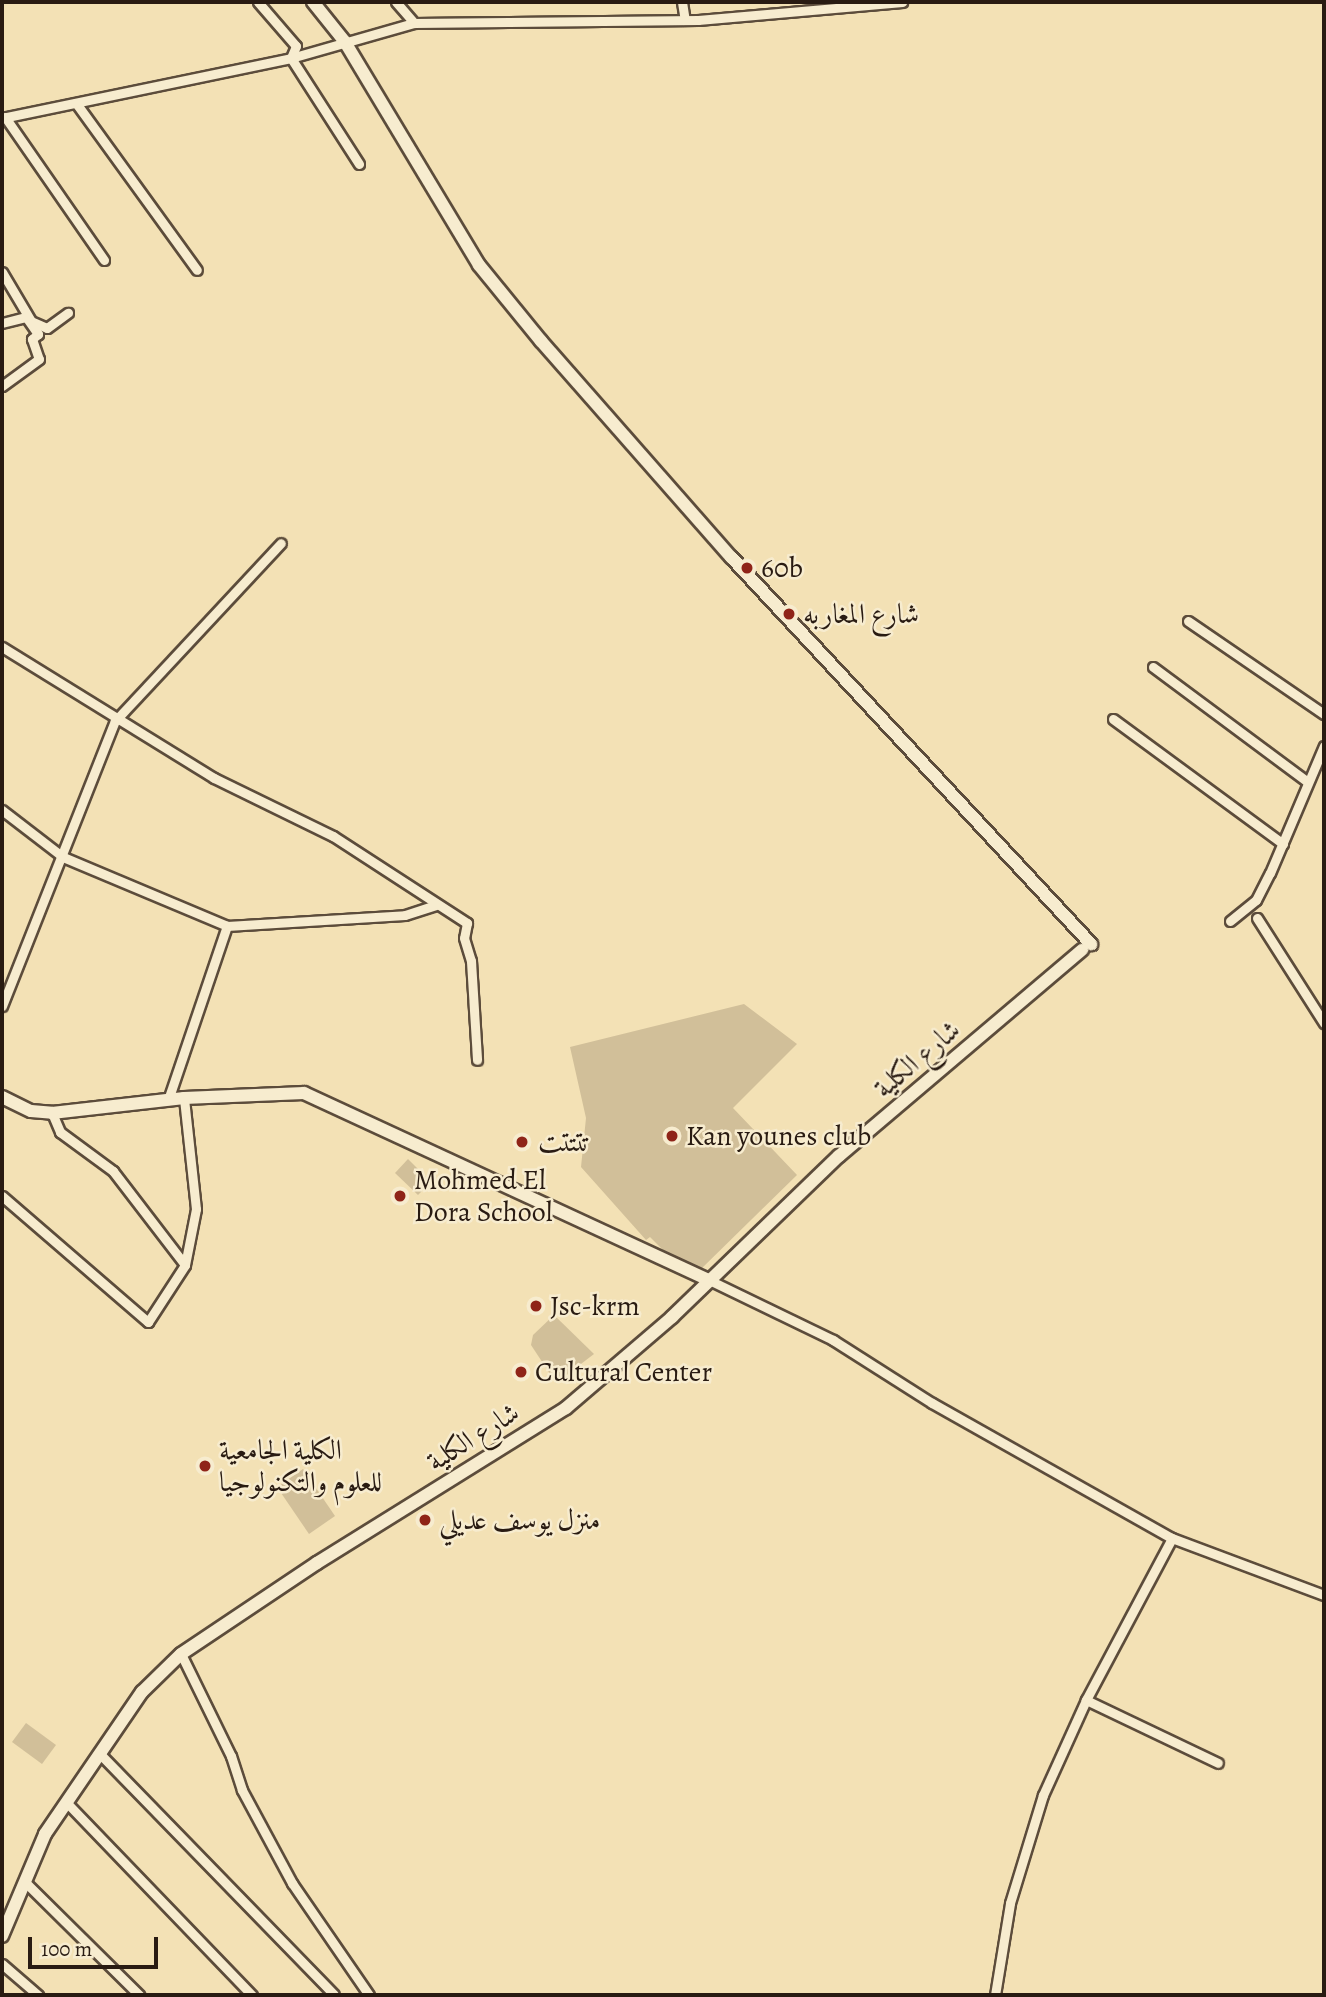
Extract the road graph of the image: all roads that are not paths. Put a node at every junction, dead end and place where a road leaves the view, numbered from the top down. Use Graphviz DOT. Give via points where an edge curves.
graph roads {
  1 [pos="258,2"];
  2 [pos="313,2"];
  3 [pos="396,2"];
  4 [pos="682,2"];
  5 [pos="902,2"];
  6 [pos="812,5"];
  7 [pos="685,20"];
  8 [pos="414,23"];
  9 [pos="345,42"];
  10 [pos="290,58"];
  11 [pos="76,103"];
  12 [pos="3,117"];
  13 [pos="359,164"];
  14 [pos="104,260"];
  15 [pos="197,270"];
  16 [pos="2,272"];
  17 [pos="68,313"];
  18 [pos="3,321"];
  19 [pos="2,386"];
  20 [pos="281,543"];
  21 [pos="1188,621"];
  22 [pos="2,647"];
  23 [pos="1153,667"];
  24 [pos="1324,714"];
  25 [pos="1112,719"];
  26 [pos="115,721"];
  27 [pos="1324,746"];
  28 [pos="1308,782"];
  29 [pos="2,810"];
  30 [pos="1283,844"];
  31 [pos="63,857"];
  32 [pos="436,905"];
  33 [pos="1257,918"];
  34 [pos="1230,921"];
  35 [pos="227,926"];
  36 [pos="2,1006"];
  37 [pos="1324,1023"];
  38 [pos="477,1060"];
  39 [pos="2,1097"];
  40 [pos="184,1098"];
  41 [pos="168,1100"];
  42 [pos="52,1113"];
  43 [pos="2,1196"];
  44 [pos="185,1265"];
  45 [pos="709,1280"];
  46 [pos="1172,1538"];
  47 [pos="1324,1595"];
  48 [pos="181,1654"];
  49 [pos="1086,1700"];
  50 [pos="100,1755"];
  51 [pos="1218,1763"];
  52 [pos="67,1803"];
  53 [pos="25,1882"];
  54 [pos="2,1936"];
  55 [pos="2,1964"];
  56 [pos="38,1995"];
  57 [pos="139,1995"];
  58 [pos="252,1995"];
  59 [pos="334,1995"];
  60 [pos="369,1995"];
  61 [pos="995,1995"];
  1 -- 10 [label="street" via="296,46"];
  2 -- 9 [label="street"];
  3 -- 8 [label="street"];
  4 -- 7 [label="street"];
  5 -- 6 [label="street"];
  6 -- 7 [label="street"];
  7 -- 8 [label="street"];
  8 -- 9 [label="street"];
  9 -- 10 [label="street"];
  9 -- 45 [label="street, شارع الكلية" via="479,265 541,341 1086,947 839,1156"];
  10 -- 11 [label="street"];
  10 -- 13 [label="street"];
  11 -- 12 [label="street"];
  11 -- 15 [label="street"];
  12 -- 14 [label="street"];
  16 -- 17 [label="street" via="31,321 47,328"];
  18 -- 19 [label="street" via="26,317 37,334 33,339 40,359"];
  20 -- 26 [label="street"];
  21 -- 24 [label="street"];
  22 -- 26 [label="street" via="68,685"];
  23 -- 28 [label="street"];
  25 -- 30 [label="street"];
  26 -- 31 [label="street"];
  26 -- 32 [label="street" via="214,778 333,836"];
  27 -- 28 [label="street"];
  28 -- 30 [label="street"];
  29 -- 31 [label="street"];
  30 -- 34 [label="street" via="1256,900"];
  31 -- 35 [label="street"];
  31 -- 36 [label="street"];
  32 -- 35 [label="street" via="405,915"];
  32 -- 38 [label="street" via="467,923 464,938 471,961"];
  33 -- 37 [label="street"];
  35 -- 41 [label="street"];
  39 -- 42 [label="street" via="32,1111"];
  40 -- 41 [label="street"];
  40 -- 44 [label="street" via="196,1196"];
  40 -- 45 [label="street" via="304,1093"];
  41 -- 42 [label="street"];
  42 -- 44 [label="street" via="60,1132 113,1171"];
  43 -- 44 [label="street" via="148,1322"];
  45 -- 46 [label="street" via="833,1340 932,1403"];
  45 -- 48 [label="street, شارع الكلية" via="566,1408"];
  46 -- 47 [label="street"];
  46 -- 49 [label="street"];
  48 -- 50 [label="street, شارع الكلية" via="142,1692"];
  48 -- 60 [label="street" via="231,1756 242,1790 292,1883"];
  49 -- 51 [label="street"];
  49 -- 61 [label="street" via="1035,1820 1010,1903"];
  50 -- 52 [label="street, شارع الكلية"];
  50 -- 59 [label="street"];
  52 -- 53 [label="street, شارع الكلية" via="45,1834"];
  52 -- 58 [label="street"];
  53 -- 54 [label="street, شارع الكلية"];
  53 -- 57 [label="street"];
  55 -- 56 [label="street"];
}
